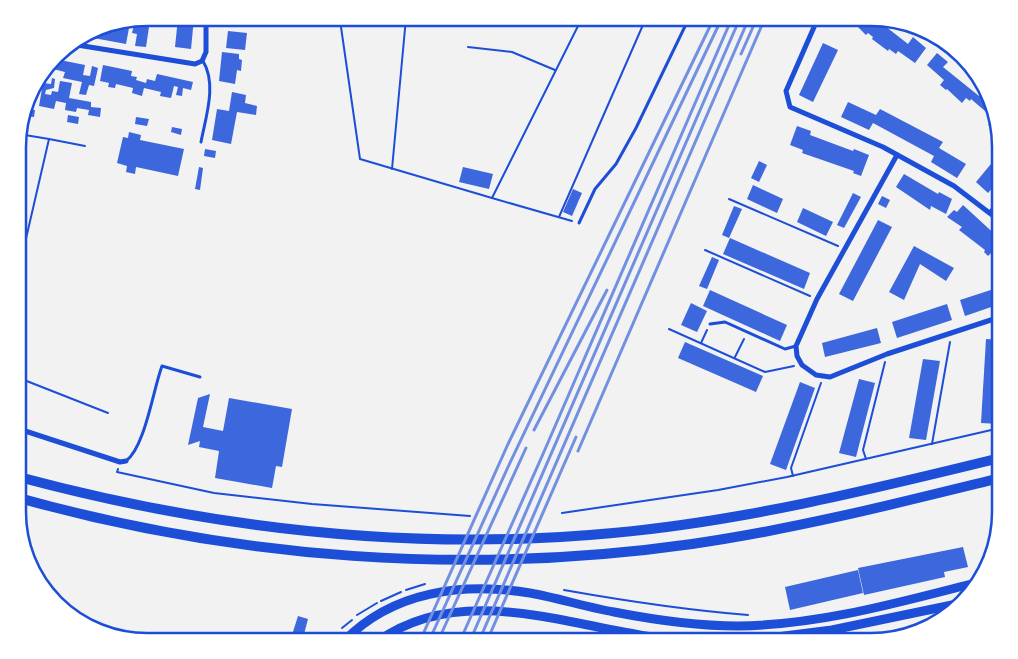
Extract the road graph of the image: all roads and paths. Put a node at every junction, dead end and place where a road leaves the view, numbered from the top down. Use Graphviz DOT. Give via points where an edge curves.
graph roads {
  1 [pos="578,26"];
  2 [pos="642,26"];
  3 [pos="685,26"];
  4 [pos="814,26"];
  5 [pos="206,27"];
  6 [pos="341,27"];
  7 [pos="405,27"];
  8 [pos="82,46"];
  9 [pos="468,47"];
  10 [pos="202,61"];
  11 [pos="555,70"];
  12 [pos="27,135"];
  13 [pos="49,139"];
  14 [pos="201,142"];
  15 [pos="85,146"];
  16 [pos="897,154"];
  17 [pos="392,168"];
  18 [pos="492,198"];
  19 [pos="729,198"];
  20 [pos="991,212"];
  21 [pos="558,217"];
  22 [pos="579,223"];
  23 [pos="26,239"];
  24 [pos="844,249"];
  25 [pos="705,250"];
  26 [pos="817,299"];
  27 [pos="991,320"];
  28 [pos="710,324"];
  29 [pos="669,328"];
  30 [pos="747,332"];
  31 [pos="951,333"];
  32 [pos="701,343"];
  33 [pos="796,346"];
  34 [pos="887,354"];
  35 [pos="735,358"];
  36 [pos="802,365"];
  37 [pos="200,376"];
  38 [pos="823,376"];
  39 [pos="26,381"];
  40 [pos="108,413"];
  41 [pos="26,430"];
  42 [pos="991,430"];
  43 [pos="932,444"];
  44 [pos="866,459"];
  45 [pos="991,460"];
  46 [pos="126,462"];
  47 [pos="117,472"];
  48 [pos="793,476"];
  49 [pos="26,479"];
  50 [pos="991,480"];
  51 [pos="26,500"];
  52 [pos="562,513"];
  53 [pos="470,516"];
  54 [pos="432,583"];
  55 [pos="966,585"];
  56 [pos="558,588"];
  57 [pos="946,606"];
  58 [pos="749,615"];
  59 [pos="619,632"];
  60 [pos="820,632"];
  61 [pos="337,633"];
  62 [pos="354,633"];
  63 [pos="394,633"];
  1 -- 11 [label="path"];
  2 -- 21 [label="path"];
  3 -- 22 [label="lane" via="636,128 616,164 595,189"];
  4 -- 16 [label="street" via="786,91 790,106"];
  5 -- 10 [label="street" via="206,52"];
  6 -- 17 [label="path" via="360,159"];
  7 -- 17 [label="path"];
  8 -- 10 [label="street" via="195,64"];
  9 -- 11 [label="path" via="512,52"];
  10 -- 14 [label="lane" via="210,73"];
  11 -- 18 [label="path"];
  12 -- 13 [label="path"];
  13 -- 15 [label="path"];
  13 -- 23 [label="path"];
  16 -- 20 [label="street" via="954,186"];
  16 -- 24 [label="street"];
  17 -- 18 [label="path"];
  18 -- 21 [label="path"];
  19 -- 24 [label="path"];
  21 -- 22 [label="path"];
  24 -- 26 [label="street"];
  25 -- 26 [label="path"];
  26 -- 33 [label="street"];
  27 -- 31 [label="street"];
  28 -- 30 [label="lane" via="725,322"];
  28 -- 32 [label="path"];
  29 -- 32 [label="path"];
  30 -- 33 [label="lane" via="785,349"];
  30 -- 35 [label="path"];
  31 -- 34 [label="street"];
  31 -- 43 [label="path"];
  32 -- 35 [label="path"];
  33 -- 36 [label="street"];
  34 -- 38 [label="street" via="830,377"];
  34 -- 44 [label="path" via="862,450"];
  35 -- 36 [label="path" via="765,372"];
  36 -- 38 [label="street"];
  37 -- 46 [label="lane" via="162,366 139,445 134,456"];
  38 -- 48 [label="path" via="791,468"];
  39 -- 40 [label="path"];
  41 -- 46 [label="street"];
  42 -- 43 [label="path"];
  43 -- 44 [label="path"];
  44 -- 48 [label="path"];
  45 -- 49 [label="highway" via="814,502 736,516 614,533 490,540 374,538 240,525 133,506"];
  47 -- 53 [label="path" via="214,493"];
  48 -- 52 [label="path"];
  50 -- 51 [label="highway" via="833,518 721,540 587,556 492,560 368,558 260,548 123,525"];
  54 -- 61 [label="path" via="399,592 375,604"];
  55 -- 62 [label="main road" via="842,615 748,626 664,621 524,593 484,590 425,594 377,614"];
  56 -- 58 [label="path" via="640,604"];
  57 -- 60 [label="main road"];
  59 -- 63 [label="main road" via="501,611 454,612 421,619"];
}
